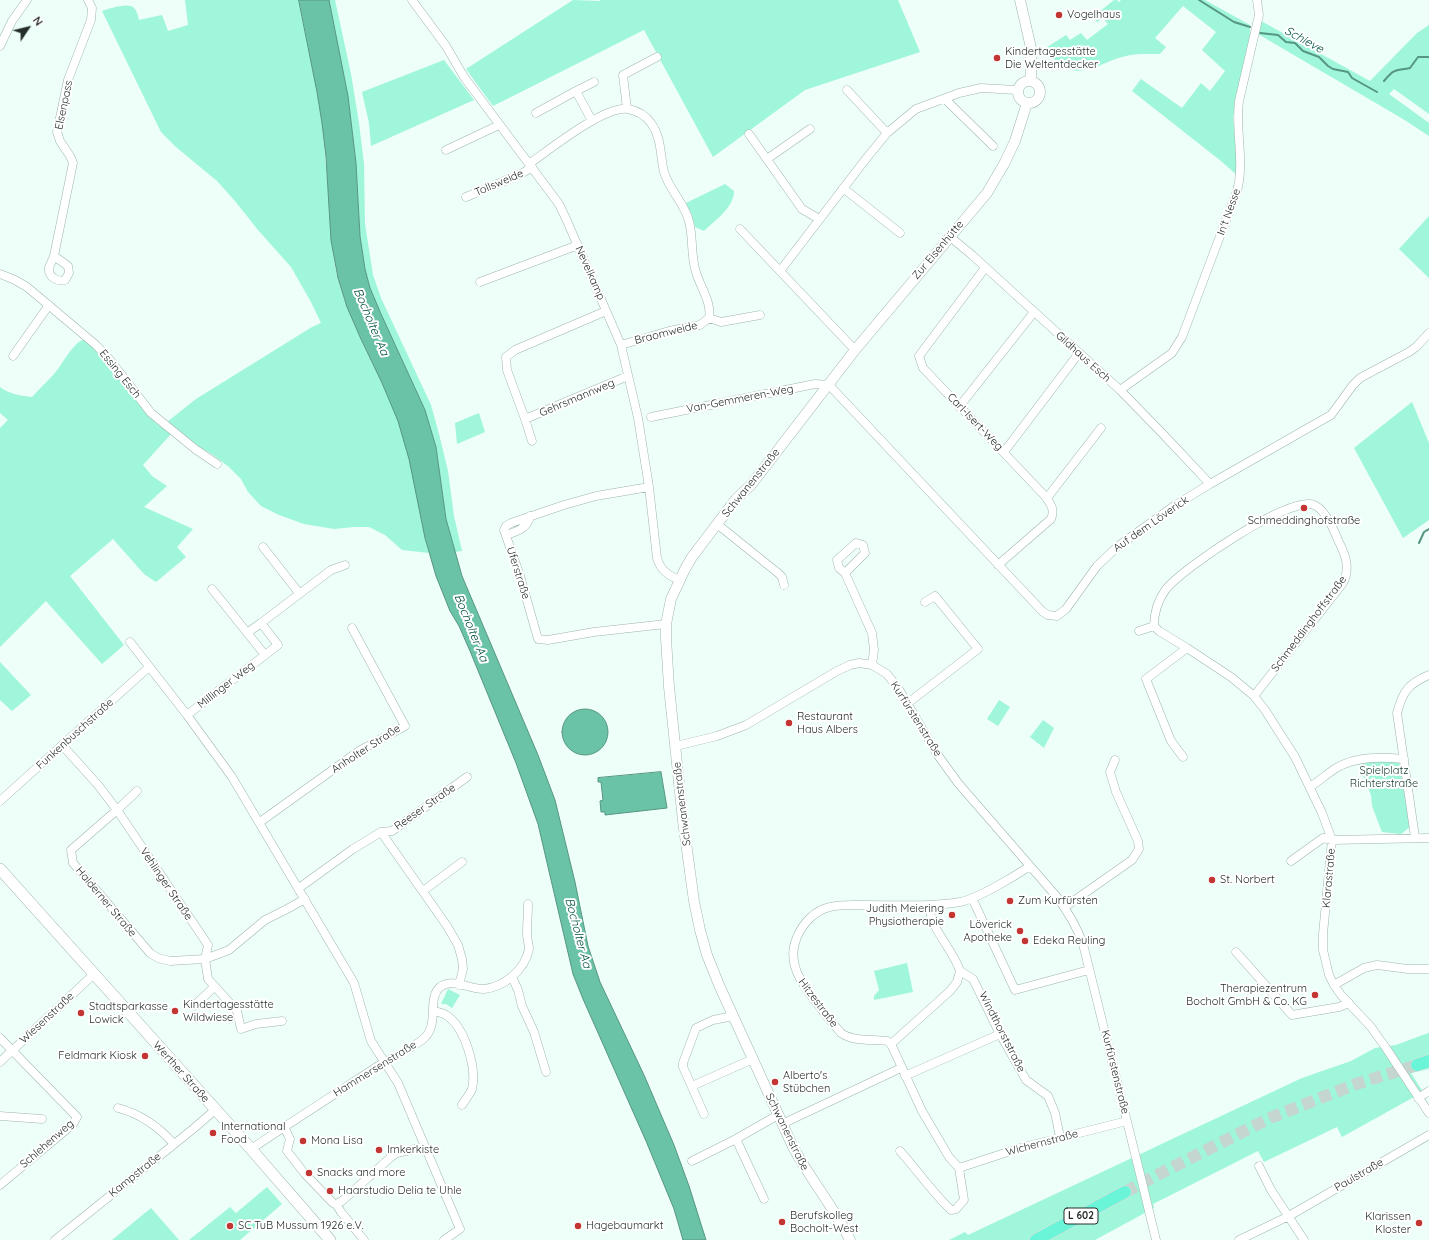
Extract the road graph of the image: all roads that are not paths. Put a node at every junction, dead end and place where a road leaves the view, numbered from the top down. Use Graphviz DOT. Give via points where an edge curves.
graph roads {
  1 [pos="27,0"];
  2 [pos="88,0"];
  3 [pos="412,0"];
  4 [pos="1020,0"];
  5 [pos="1257,0"];
  6 [pos="0,46"];
  7 [pos="657,57"];
  8 [pos="1031,81"];
  9 [pos="594,82"];
  10 [pos="847,90"];
  11 [pos="1017,90"];
  12 [pos="576,91"];
  13 [pos="945,99"];
  14 [pos="1027,103"];
  15 [pos="627,109"];
  16 [pos="536,113"];
  17 [pos="592,121"];
  18 [pos="499,125"];
  19 [pos="810,129"];
  20 [pos="887,133"];
  21 [pos="749,134"];
  22 [pos="993,146"];
  23 [pos="446,150"];
  24 [pos="767,159"];
  25 [pos="530,166"];
  26 [pos="843,188"];
  27 [pos="466,197"];
  28 [pos="819,219"];
  29 [pos="740,229"];
  30 [pos="900,233"];
  31 [pos="949,236"];
  32 [pos="578,245"];
  33 [pos="54,256"];
  34 [pos="985,268"];
  35 [pos="780,271"];
  36 [pos="0,274"];
  37 [pos="480,282"];
  38 [pos="49,305"];
  39 [pos="606,311"];
  40 [pos="1034,312"];
  41 [pos="760,315"];
  42 [pos="709,318"];
  43 [pos="1429,333"];
  44 [pos="621,344"];
  45 [pos="855,350"];
  46 [pos="1079,353"];
  47 [pos="13,356"];
  48 [pos="628,376"];
  49 [pos="829,385"];
  50 [pos="1120,390"];
  51 [pos="959,407"];
  52 [pos="651,417"];
  53 [pos="525,419"];
  54 [pos="1101,428"];
  55 [pos="532,441"];
  56 [pos="1004,452"];
  57 [pos="218,464"];
  58 [pos="1210,484"];
  59 [pos="649,487"];
  60 [pos="1047,498"];
  61 [pos="717,524"];
  62 [pos="263,548"];
  63 [pos="345,565"];
  64 [pos="998,565"];
  65 [pos="845,573"];
  66 [pos="679,580"];
  67 [pos="784,585"];
  68 [pos="212,589"];
  69 [pos="299,593"];
  70 [pos="925,602"];
  71 [pos="261,623"];
  72 [pos="666,624"];
  73 [pos="1154,626"];
  74 [pos="352,628"];
  75 [pos="1139,631"];
  76 [pos="247,633"];
  77 [pos="130,642"];
  78 [pos="1187,648"];
  79 [pos="265,655"];
  80 [pos="872,665"];
  81 [pos="149,667"];
  82 [pos="1429,675"];
  83 [pos="1254,696"];
  84 [pos="908,703"];
  85 [pos="187,715"];
  86 [pos="62,745"];
  87 [pos="676,746"];
  88 [pos="1183,757"];
  89 [pos="1404,759"];
  90 [pos="1115,760"];
  91 [pos="467,778"];
  92 [pos="1310,787"];
  93 [pos="137,791"];
  94 [pos="0,801"];
  95 [pos="117,810"];
  96 [pos="260,822"];
  97 [pos="381,832"];
  98 [pos="1415,837"];
  99 [pos="1429,838"];
  100 [pos="1332,840"];
  101 [pos="1291,861"];
  102 [pos="462,862"];
  103 [pos="1030,866"];
  104 [pos="0,869"];
  105 [pos="299,888"];
  106 [pos="423,891"];
  107 [pos="972,898"];
  108 [pos="305,899"];
  109 [pos="528,904"];
  110 [pos="929,905"];
  111 [pos="1065,907"];
  112 [pos="1236,952"];
  113 [pos="205,959"];
  114 [pos="1429,969"];
  115 [pos="1089,970"];
  116 [pos="960,971"];
  117 [pos="94,974"];
  118 [pos="512,977"];
  119 [pos="459,984"];
  120 [pos="1334,985"];
  121 [pos="214,987"];
  122 [pos="1349,1003"];
  123 [pos="195,1005"];
  124 [pos="434,1011"];
  125 [pos="733,1016"];
  126 [pos="282,1021"];
  127 [pos="1000,1034"];
  128 [pos="0,1038"];
  129 [pos="891,1044"];
  130 [pos="12,1050"];
  131 [pos="753,1059"];
  132 [pos="1429,1061"];
  133 [pos="0,1062"];
  134 [pos="385,1062"];
  135 [pos="1417,1065"];
  136 [pos="546,1072"];
  137 [pos="903,1072"];
  138 [pos="692,1086"];
  139 [pos="1429,1090"];
  140 [pos="1418,1098"];
  141 [pos="462,1105"];
  142 [pos="118,1108"];
  143 [pos="215,1110"];
  144 [pos="1429,1113"];
  145 [pos="704,1114"];
  146 [pos="0,1116"];
  147 [pos="42,1119"];
  148 [pos="780,1120"];
  149 [pos="1127,1121"];
  150 [pos="284,1127"];
  151 [pos="1429,1135"];
  152 [pos="1060,1137"];
  153 [pos="736,1139"];
  154 [pos="174,1144"];
  155 [pos="424,1147"];
  156 [pos="251,1150"];
  157 [pos="900,1151"];
  158 [pos="692,1161"];
  159 [pos="1259,1166"];
  160 [pos="959,1168"];
  161 [pos="0,1185"];
  162 [pos="1125,1192"];
  163 [pos="764,1199"];
  164 [pos="336,1204"];
  165 [pos="1289,1216"];
  166 [pos="55,1240"];
  167 [pos="330,1240"];
  168 [pos="364,1240"];
  169 [pos="444,1240"];
  170 [pos="850,1240"];
  171 [pos="1036,1240"];
  172 [pos="1156,1240"];
  173 [pos="1239,1240"];
  174 [pos="1304,1240"];
  1 -- 6 [label="street" via="12,21"];
  2 -- 33 [label="street, Elsenpass" via="92,8 90,20 68,80 57,132 73,163"];
  3 -- 18 [label="street, Nevelkamp"];
  4 -- 8 [label="street, Zur Eisenhütte" via="1031,48"];
  5 -- 50 [label="street, In't Nesse" via="1259,15 1237,115 1241,164 1237,191 1177,345 1172,353"];
  7 -- 15 [label="street" via="623,74"];
  8 -- 11 [label="street" via="1022,83"];
  8 -- 14 [label="street, Zur Eisenhütte" via="1038,86 1040,94 1035,101"];
  9 -- 12 [label="street"];
  10 -- 20 [label="street"];
  11 -- 13 [label="street" via="981,88"];
  11 -- 14 [label="street" via="1019,99"];
  12 -- 16 [label="street"];
  12 -- 17 [label="street"];
  13 -- 20 [label="street" via="916,109"];
  13 -- 22 [label="street"];
  14 -- 31 [label="street, Zur Eisenhütte" via="1015,140 987,193"];
  15 -- 17 [label="street" via="613,111"];
  15 -- 42 [label="street, Braomweide" via="645,116 656,134 665,174 688,218 696,272 709,305"];
  17 -- 25 [label="street"];
  18 -- 23 [label="street"];
  18 -- 25 [label="street, Nevelkamp"];
  19 -- 24 [label="street"];
  20 -- 26 [label="street"];
  21 -- 24 [label="street"];
  24 -- 28 [label="street" via="802,209"];
  25 -- 27 [label="street, Tollsweide" via="520,174"];
  25 -- 32 [label="street, Nevelkamp" via="559,204"];
  26 -- 28 [label="street"];
  26 -- 30 [label="street"];
  28 -- 35 [label="street"];
  29 -- 35 [label="street"];
  31 -- 34 [label="street, Gildhaus Esch"];
  31 -- 45 [label="street, Zur Eisenhütte"];
  32 -- 37 [label="street"];
  32 -- 39 [label="street, Nevelkamp"];
  34 -- 40 [label="street, Gildhaus Esch"];
  34 -- 51 [label="street, Carl-Isert-Weg" via="919,356 923,368"];
  35 -- 45 [label="street"];
  36 -- 38 [label="street, Essing Esch" via="27,287"];
  38 -- 47 [label="street"];
  38 -- 57 [label="street, Essing Esch" via="96,345 151,414"];
  39 -- 44 [label="street, Nevelkamp"];
  39 -- 53 [label="street, Gehrsmannweg" via="515,350 506,357 507,370"];
  40 -- 46 [label="street, Gildhaus Esch"];
  40 -- 51 [label="street"];
  41 -- 42 [label="street, Braomweide" via="721,322"];
  42 -- 44 [label="street, Braomweide" via="700,325"];
  43 -- 58 [label="street, Auf dem Löverick" via="1409,352 1360,378 1331,415"];
  44 -- 48 [label="street, Nevelkamp"];
  45 -- 49 [label="street, Zur Eisenhütte"];
  46 -- 50 [label="street, Gildhaus Esch"];
  46 -- 56 [label="street"];
  48 -- 53 [label="street, Gehrsmannweg"];
  48 -- 59 [label="street, Nevelkamp" via="638,418"];
  49 -- 52 [label="street, Van-Gemmeren-Weg" via="815,384"];
  49 -- 61 [label="street, Schwanenstraße" via="751,485 736,499"];
  49 -- 64 [label="street, Auf dem Löverick"];
  50 -- 58 [label="street, Gildhaus Esch"];
  51 -- 56 [label="street, Carl-Isert-Weg"];
  53 -- 55 [label="street, Gehrsmannweg"];
  54 -- 60 [label="street"];
  56 -- 60 [label="street, Carl-Isert-Weg"];
  58 -- 64 [label="street, Auf dem Löverick" via="1117,547 1097,566 1066,609 1057,616 1043,612"];
  59 -- 66 [label="street, Nevelkamp" via="657,558 664,571"];
  59 -- 72 [label="street, Uferstraße" via="596,496 564,505 530,516 506,526 504,530 538,640"];
  60 -- 64 [label="street, Carl-Isert-Weg" via="1053,508 1051,519"];
  61 -- 66 [label="street, Schwanenstraße" via="692,557"];
  61 -- 67 [label="street" via="778,573"];
  62 -- 69 [label="street"];
  63 -- 69 [label="street" via="331,570"];
  65 -- 80 [label="street" via="872,632"];
  66 -- 72 [label="street, Schwanenstraße" via="671,599"];
  68 -- 76 [label="street, Millinger Weg"];
  69 -- 71 [label="street"];
  70 -- 84 [label="street" via="935,596 978,649"];
  71 -- 76 [label="street"];
  71 -- 79 [label="street, Millinger Weg" via="278,645"];
  72 -- 87 [label="street, Schwanenstraße" via="669,687"];
  73 -- 75 [label="street"];
  73 -- 78 [label="street, Klarastraße" via="1159,632"];
  73 -- 83 [label="street, Schmeddinghoffstraße" via="1159,600 1167,588 1188,569 1241,533 1270,517 1303,504 1315,505 1334,530 1343,549 1348,566 1347,574"];
  74 -- 96 [label="street, Anholter Straße" via="405,726 359,751"];
  76 -- 79 [label="street, Millinger Weg"];
  77 -- 81 [label="street"];
  78 -- 83 [label="street, Klarastraße" via="1231,677"];
  78 -- 88 [label="street" via="1146,679 1171,741"];
  79 -- 85 [label="street, Millinger Weg"];
  80 -- 84 [label="street, Kurfürstenstraße" via="887,674"];
  80 -- 87 [label="street" via="850,665 746,725 717,736"];
  81 -- 85 [label="street"];
  81 -- 86 [label="street, Funkenbuschstraße"];
  82 -- 89 [label="street" via="1416,680 1401,698 1397,713"];
  83 -- 92 [label="street, Klarastraße" via="1279,732"];
  84 -- 103 [label="street, Kurfürstenstraße" via="933,747 958,783"];
  85 -- 96 [label="street" via="232,777"];
  86 -- 94 [label="street, Funkenbuschstraße"];
  86 -- 95 [label="street, Vehlinger Straße"];
  87 -- 125 [label="street, Schwanenstraße" via="694,901 707,954"];
  89 -- 92 [label="street" via="1380,756 1350,762"];
  89 -- 98 [label="street"];
  90 -- 111 [label="street" via="1110,772 1138,841 1138,849 1132,860"];
  91 -- 97 [label="street, Reeser Straße" via="392,831"];
  92 -- 100 [label="street, Klarastraße"];
  93 -- 95 [label="street"];
  95 -- 113 [label="street, Vehlinger Straße" via="208,945"];
  95 -- 113 [label="street, Halderner Straße" via="71,850 73,863 150,953 170,961"];
  96 -- 105 [label="street"];
  97 -- 105 [label="street, Reeser Straße"];
  97 -- 106 [label="street, Reeser Straße"];
  98 -- 99 [label="street"];
  98 -- 100 [label="street"];
  100 -- 101 [label="street" via="1324,838"];
  100 -- 120 [label="street, Klarastraße" via="1323,950 1325,964"];
  102 -- 106 [label="street"];
  103 -- 107 [label="street, Hitzestraße"];
  103 -- 111 [label="street, Kurfürstenstraße"];
  104 -- 117 [label="main road, Werther Straße"];
  105 -- 108 [label="street"];
  106 -- 119 [label="street, Reeser Straße" via="458,945 463,969"];
  107 -- 110 [label="street, Hitzestraße" via="960,902"];
  107 -- 115 [label="street" via="1015,990"];
  108 -- 113 [label="street" via="264,920 229,950"];
  108 -- 134 [label="street" via="354,983 371,1041"];
  109 -- 118 [label="street, Hammersenstraße" via="528,951 520,968"];
  110 -- 116 [label="street, Windthorststraße" via="933,923"];
  110 -- 129 [label="street, Hitzestraße" via="829,907 808,919 796,938 793,953 798,977 834,1026 847,1037 887,1041"];
  111 -- 115 [label="street, Kurfürstenstraße" via="1079,932"];
  112 -- 122 [label="street" via="1292,1015"];
  113 -- 121 [label="street, Vehlinger Straße" via="208,979"];
  114 -- 120 [label="street" via="1377,965 1364,968"];
  115 -- 149 [label="street, Kurfürstenstraße"];
  116 -- 127 [label="street, Windthorststraße" via="973,979"];
  116 -- 129 [label="street" via="950,990"];
  117 -- 130 [label="street, Wiesenstraße"];
  117 -- 143 [label="main road, Werther Straße"];
  118 -- 119 [label="street, Hammersenstraße" via="496,986 482,989"];
  118 -- 136 [label="street" via="534,1032"];
  119 -- 124 [label="street, Hammersenstraße" via="445,984 440,987 433,1001"];
  120 -- 122 [label="street, Klarastraße"];
  121 -- 123 [label="street"];
  121 -- 126 [label="street, Vehlinger Straße" via="237,1011 241,1029 256,1024"];
  122 -- 140 [label="street, Klarastraße" via="1371,1027"];
  124 -- 134 [label="street, Hammersenstraße" via="433,1023 423,1040"];
  124 -- 141 [label="street" via="445,1015 455,1024 462,1034 471,1059 472,1089"];
  125 -- 131 [label="street, Schwanenstraße"];
  125 -- 138 [label="street" via="713,1020 696,1028 683,1063"];
  127 -- 137 [label="street"];
  127 -- 152 [label="street, Windthorststraße" via="1026,1080 1048,1096"];
  128 -- 130 [label="street"];
  129 -- 137 [label="street"];
  130 -- 133 [label="street, Wiesenstraße"];
  130 -- 161 [label="street, Schlehenweg" via="77,1118"];
  131 -- 138 [label="street"];
  131 -- 148 [label="street, Schwanenstraße"];
  132 -- 135 [label="main road"];
  134 -- 150 [label="street, Hammersenstraße"];
  134 -- 155 [label="street" via="398,1083"];
  137 -- 148 [label="street"];
  137 -- 160 [label="street" via="926,1118 949,1157"];
  138 -- 145 [label="street"];
  139 -- 140 [label="street"];
  140 -- 144 [label="street, Klarastraße"];
  142 -- 154 [label="street" via="149,1121"];
  143 -- 154 [label="street, Kampstraße"];
  143 -- 156 [label="main road, Werther Straße"];
  146 -- 147 [label="street"];
  148 -- 153 [label="street"];
  148 -- 170 [label="street, Schwanenstraße" via="804,1169 841,1222"];
  149 -- 152 [label="street, Wichernstraße"];
  149 -- 172 [label="street, Kurfürstenstraße"];
  150 -- 156 [label="street, Hammersenstraße"];
  150 -- 164 [label="street" via="290,1139 287,1151 317,1188"];
  151 -- 165 [label="street, Paulstraße"];
  152 -- 160 [label="street, Wichernstraße"];
  153 -- 158 [label="street"];
  153 -- 163 [label="street"];
  154 -- 166 [label="street, Kampstraße"];
  155 -- 164 [label="street" via="391,1157"];
  155 -- 169 [label="street" via="460,1228"];
  156 -- 167 [label="main road, Werther Straße"];
  157 -- 160 [label="street" via="950,1210 956,1209 964,1200"];
  159 -- 165 [label="street" via="1271,1190"];
  162 -- 171 [label="main road, L 602"];
  164 -- 168 [label="street"];
  165 -- 173 [label="street, Paulstraße"];
  165 -- 174 [label="street"];
}
